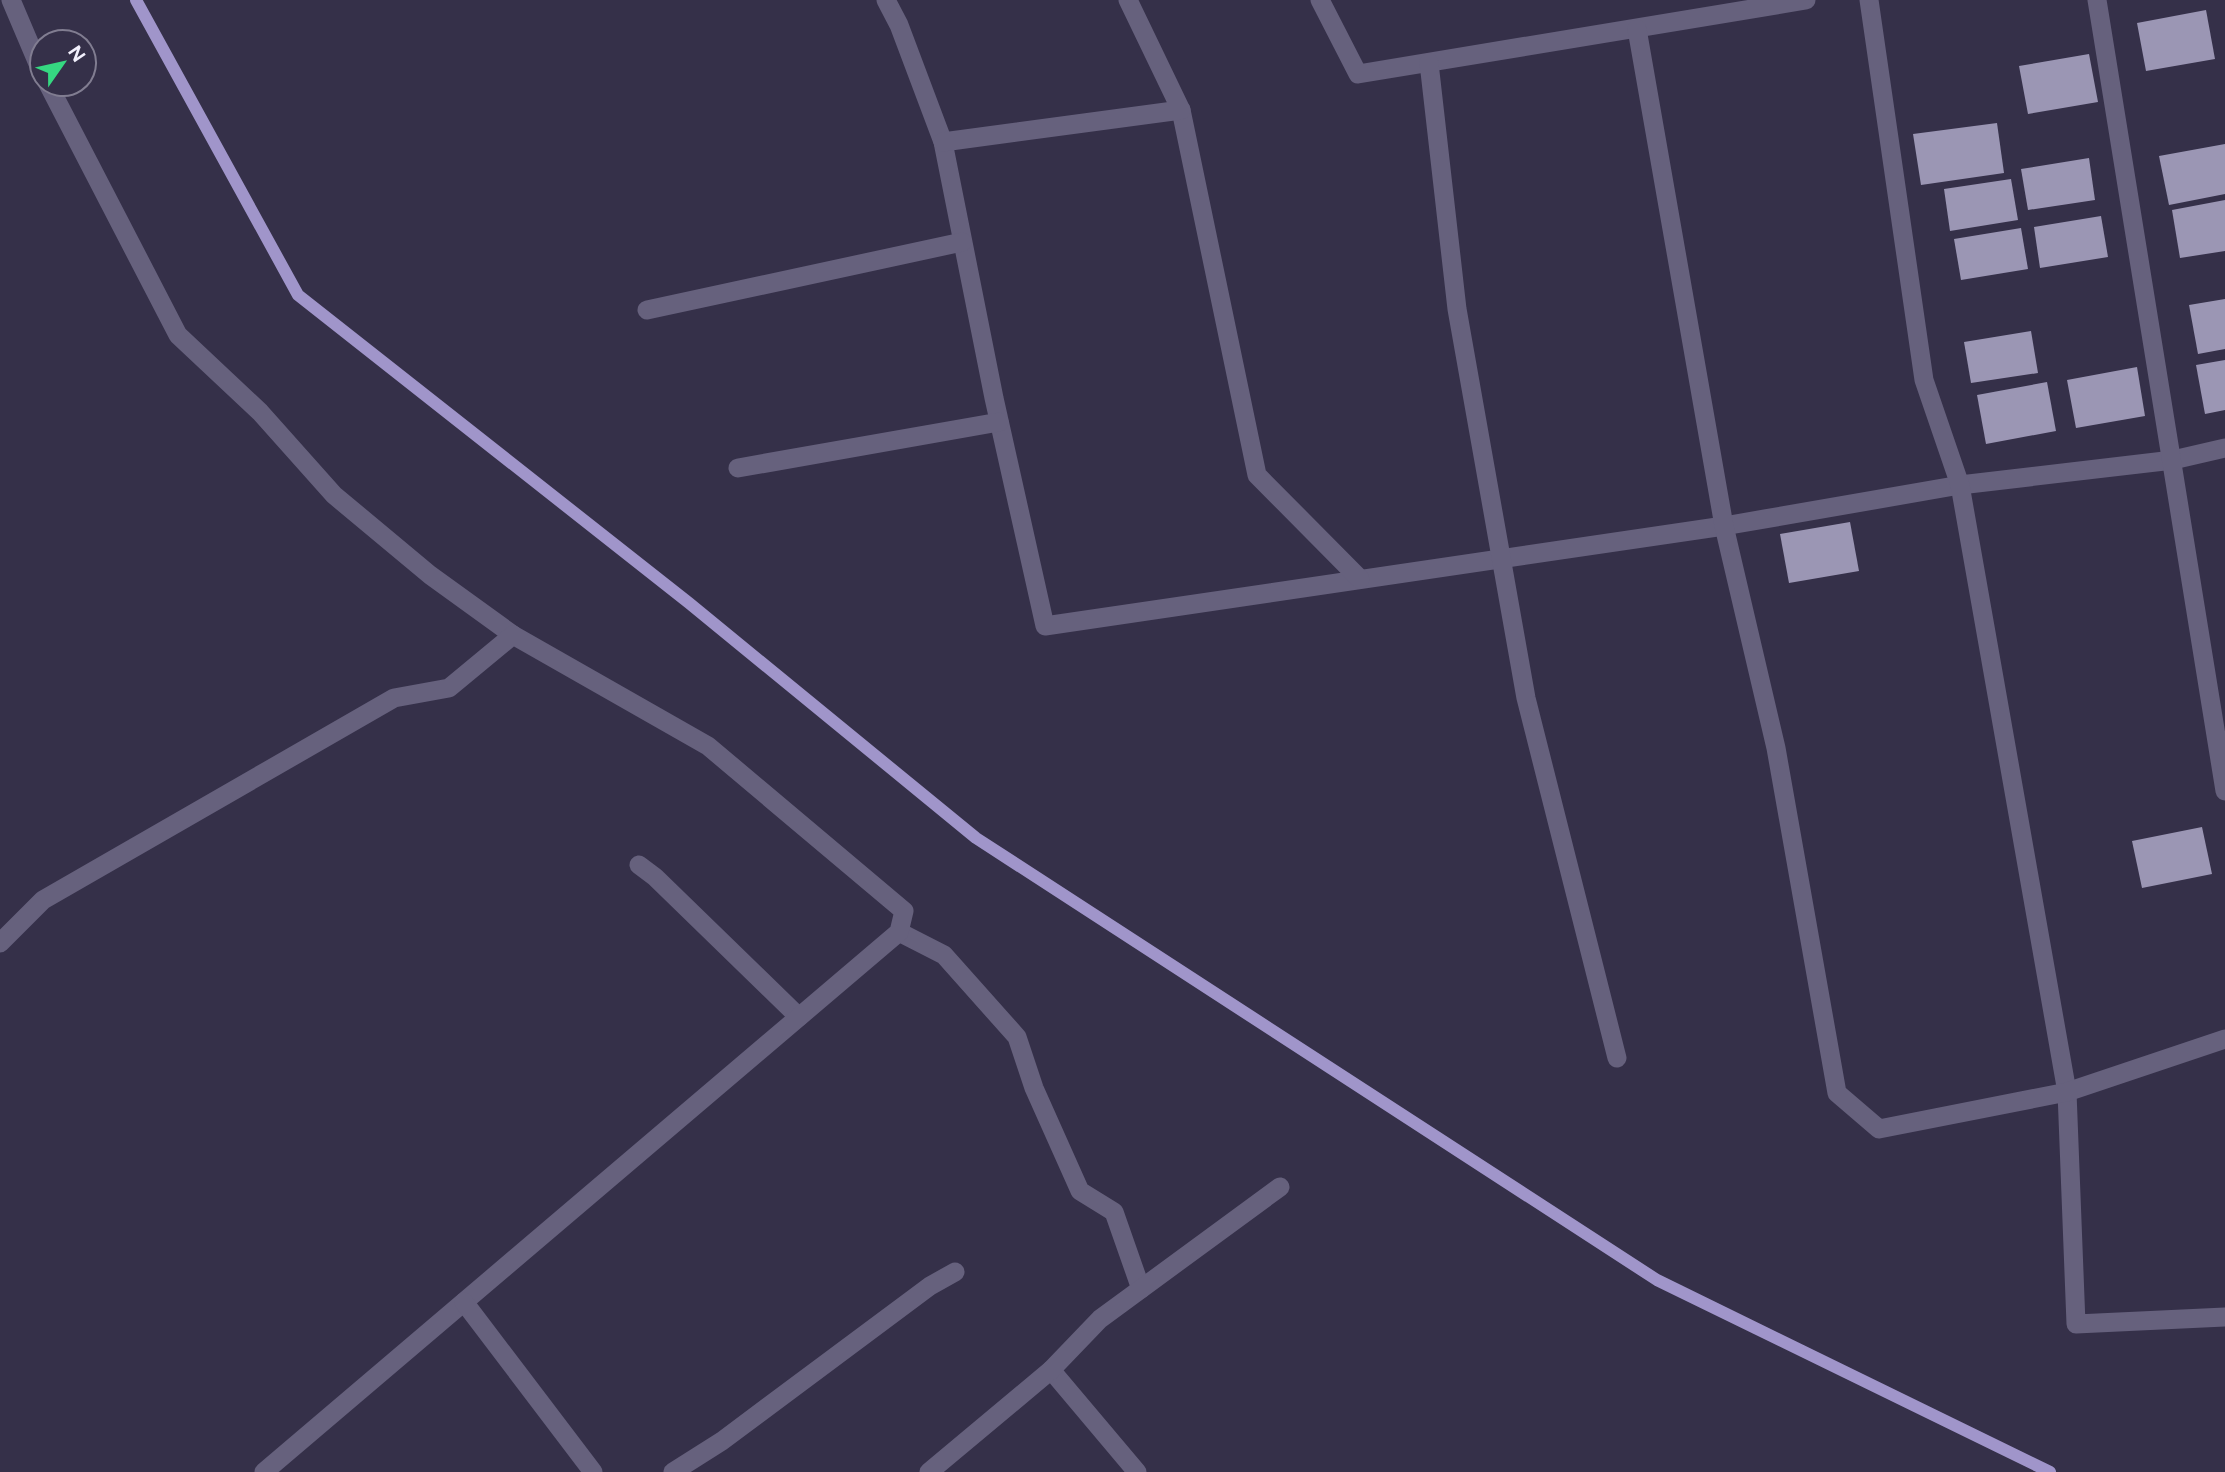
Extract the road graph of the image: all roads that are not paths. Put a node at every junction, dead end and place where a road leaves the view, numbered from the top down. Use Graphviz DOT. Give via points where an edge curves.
graph roads {
  1 [pos="11,0"];
  2 [pos="887,0"];
  3 [pos="1128,0"];
  4 [pos="1320,0"];
  5 [pos="1806,0"];
  6 [pos="1869,0"];
  7 [pos="2097,0"];
  8 [pos="1637,29"];
  9 [pos="28,40"];
  10 [pos="1429,63"];
  11 [pos="55,98"];
  12 [pos="1181,110"];
  13 [pos="943,142"];
  14 [pos="962,242"];
  15 [pos="647,310"];
  16 [pos="999,422"];
  17 [pos="2225,448"];
  18 [pos="2173,460"];
  19 [pos="738,468"];
  20 [pos="1960,485"];
  21 [pos="1724,526"];
  22 [pos="1501,558"];
  23 [pos="1360,579"];
  24 [pos="513,635"];
  25 [pos="2225,791"];
  26 [pos="639,865"];
  27 [pos="899,932"];
  28 [pos="0,943"];
  29 [pos="799,1017"];
  30 [pos="2225,1039"];
  31 [pos="1617,1058"];
  32 [pos="2067,1092"];
  33 [pos="1280,1187"];
  34 [pos="956,1272"];
  35 [pos="1141,1289"];
  36 [pos="464,1301"];
  37 [pos="2225,1317"];
  38 [pos="1051,1370"];
  39 [pos="264,1472"];
  40 [pos="593,1472"];
  41 [pos="673,1472"];
  42 [pos="929,1472"];
  43 [pos="1138,1472"];
  1 -- 9 [label="street"];
  2 -- 13 [label="street"];
  3 -- 12 [label="street"];
  4 -- 10 [label="street" via="1358,74"];
  5 -- 8 [label="street"];
  6 -- 20 [label="street" via="1924,380"];
  7 -- 18 [label="street"];
  8 -- 10 [label="street"];
  8 -- 21 [label="street"];
  10 -- 22 [label="street" via="1457,309"];
  11 -- 24 [label="street" via="178,335 260,412 334,495 430,575"];
  12 -- 13 [label="street"];
  12 -- 23 [label="street" via="1257,475"];
  13 -- 14 [label="street"];
  14 -- 15 [label="street"];
  14 -- 16 [label="street"];
  16 -- 19 [label="street"];
  16 -- 23 [label="street" via="1045,626"];
  17 -- 18 [label="street"];
  18 -- 20 [label="street"];
  18 -- 25 [label="street"];
  20 -- 21 [label="street"];
  20 -- 32 [label="street"];
  21 -- 22 [label="street"];
  21 -- 32 [label="street" via="1776,748 1837,1093 1879,1129"];
  22 -- 23 [label="street"];
  22 -- 31 [label="street" via="1526,698"];
  24 -- 27 [label="street" via="709,746 904,911"];
  24 -- 28 [label="street" via="449,688 394,698 43,900"];
  26 -- 29 [label="street"];
  27 -- 29 [label="street"];
  27 -- 35 [label="street" via="944,955 1017,1037 1034,1088 1080,1191 1114,1212"];
  29 -- 36 [label="street"];
  30 -- 32 [label="street"];
  32 -- 37 [label="street" via="2076,1324"];
  33 -- 35 [label="street"];
  34 -- 41 [label="street" via="930,1286 722,1441"];
  35 -- 38 [label="street" via="1100,1319"];
  36 -- 39 [label="street"];
  36 -- 40 [label="street"];
  38 -- 42 [label="street"];
  38 -- 43 [label="street"];
}
